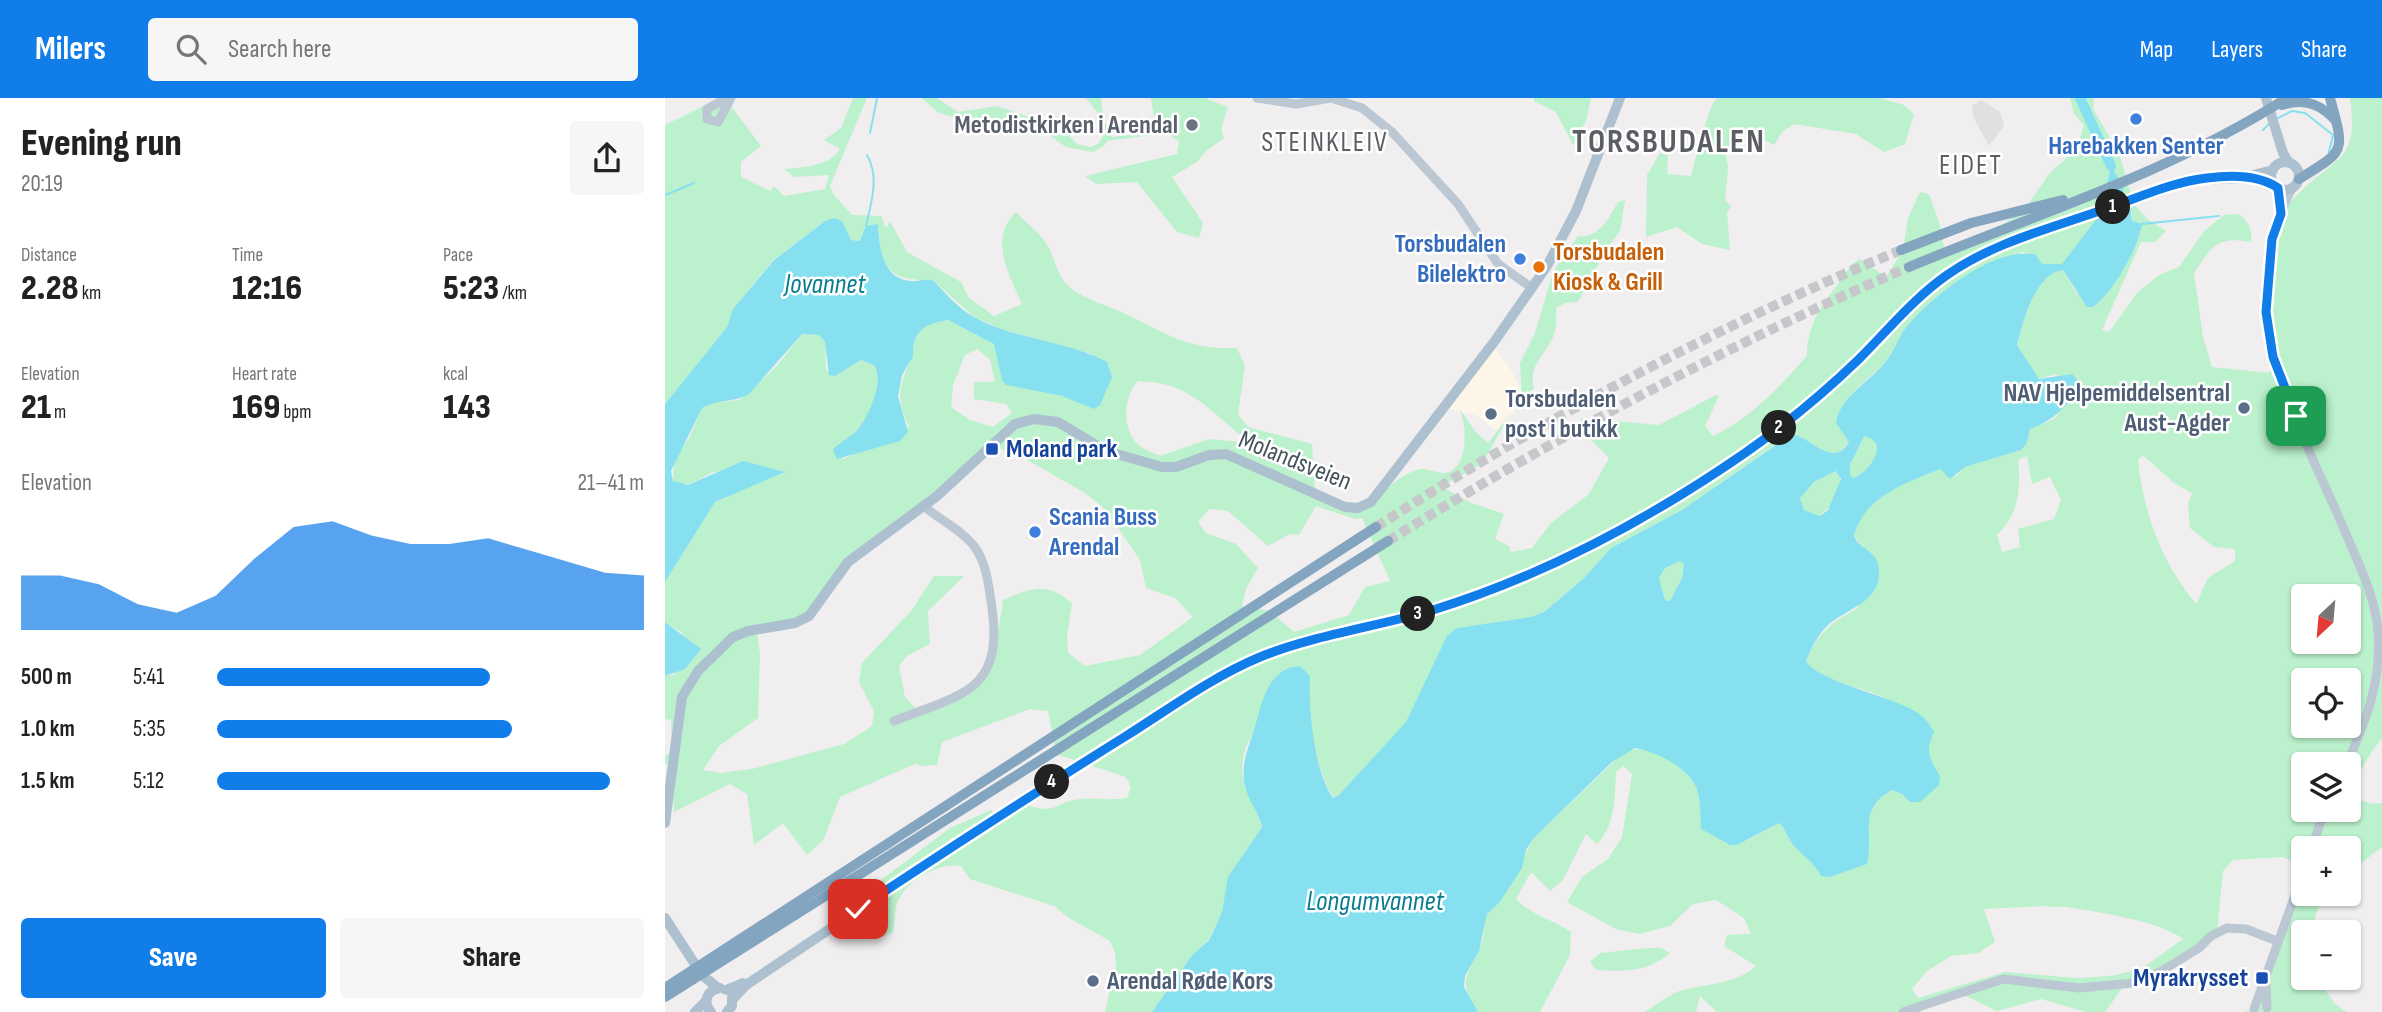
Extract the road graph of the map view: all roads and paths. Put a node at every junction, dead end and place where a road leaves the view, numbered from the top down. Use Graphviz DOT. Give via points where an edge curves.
graph roads {
  1 [pos="729,98"];
  2 [pos="1257,98"];
  3 [pos="1620,98"];
  4 [pos="2264,98"];
  5 [pos="2274,98"];
  6 [pos="2280,98"];
  7 [pos="2287,98"];
  8 [pos="2330,98"];
  9 [pos="2256,115"];
  10 [pos="2336,122"];
  11 [pos="2276,137"];
  12 [pos="2292,165"];
  13 [pos="2275,168"];
  14 [pos="2319,169"];
  15 [pos="2295,184"];
  16 [pos="2276,186"];
  17 [pos="2158,189"];
  18 [pos="2097,190"];
  19 [pos="2281,214"];
  20 [pos="2074,219"];
  21 [pos="1901,250"];
  22 [pos="1909,267"];
  23 [pos="1532,288"];
  24 [pos="923,506"];
  25 [pos="1377,527"];
  26 [pos="1388,541"];
  27 [pos="894,721"];
  28 [pos="2351,752"];
  29 [pos="665,823"];
  30 [pos="2291,904"];
  31 [pos="665,918"];
  32 [pos="2277,941"];
  33 [pos="2268,967"];
  34 [pos="703,970"];
  35 [pos="687,978"];
  36 [pos="665,988"];
  37 [pos="722,989"];
  38 [pos="665,997"];
  39 [pos="707,998"];
  40 [pos="732,1000"];
  41 [pos="2254,1011"];
  42 [pos="2271,1011"];
  43 [pos="695,1012"];
  44 [pos="711,1012"];
  45 [pos="727,1012"];
  46 [pos="1903,1012"];
  1 -- 1 [label="main road" via="717,122 707,119 707,109"];
  2 -- 23 [label="main road" via="1296,104 1331,98 1361,108 1392,131 1458,204 1497,264"];
  3 -- 23 [label="main road, Molandsveien" via="1576,211"];
  4 -- 11 [label="main road"];
  5 -- 9 [label="highway"];
  6 -- 9 [label="highway"];
  7 -- 9 [label="highway"];
  8 -- 10 [label="highway"];
  9 -- 10 [label="highway" via="2302,100 2322,107"];
  9 -- 18 [label="highway" via="2215,141"];
  10 -- 14 [label="highway" via="2338,148"];
  11 -- 12 [label="main road"];
  11 -- 13 [label="main road"];
  12 -- 13 [label="main road"];
  12 -- 14 [label="highway"];
  12 -- 15 [label="main road"];
  13 -- 16 [label="main road"];
  13 -- 17 [label="main road" via="2255,175 2199,176"];
  14 -- 15 [label="highway"];
  15 -- 16 [label="main road"];
  15 -- 19 [label="main road"];
  16 -- 17 [label="main road" via="2251,178 2219,177"];
  16 -- 19 [label="main road"];
  17 -- 20 [label="main road"];
  18 -- 21 [label="highway" via="1971,223"];
  18 -- 22 [label="highway"];
  19 -- 28 [label="main road" via="2272,239 2266,289 2273,357 2365,578 2378,631 2375,693"];
  20 -- 37 [label="main road" via="1991,247 1946,272 1820,390 1744,449 1654,508 1587,545 1493,585 1240,662 1057,774 744,982"];
  20 -- 40 [label="main road" via="1984,254 1944,277 1823,393 1666,506 1588,549 1518,580 1433,610 1275,652 1236,668 881,894 745,985"];
  23 -- 24 [label="main road, Molandsveien" via="1395,474 1371,502 1358,508 1338,504 1226,454 1162,467 1106,451 1065,425 1043,418 1005,430"];
  24 -- 27 [label="main road" via="971,542 981,557 996,635 994,653 977,684 962,695"];
  24 -- 29 [label="main road, Molandsveien" via="848,562 809,616 733,637 698,671 685,689 680,707"];
  25 -- 34 [label="highway"];
  26 -- 34 [label="highway"];
  30 -- 32 [label="main road"];
  31 -- 34 [label="main road"];
  32 -- 33 [label="main road"];
  32 -- 46 [label="main road" via="2246,929 2227,928 2160,972 2134,983 2079,988 2003,979"];
  33 -- 41 [label="main road"];
  33 -- 42 [label="main road" via="2265,996"];
  34 -- 35 [label="highway"];
  34 -- 37 [label="main road"];
  34 -- 39 [label="main road"];
  35 -- 36 [label="highway"];
  35 -- 38 [label="highway"];
  37 -- 39 [label="main road"];
  37 -- 40 [label="main road"];
  39 -- 43 [label="main road"];
  39 -- 44 [label="main road"];
  40 -- 45 [label="main road"];
  41 -- 42 [label="main road"];
}
